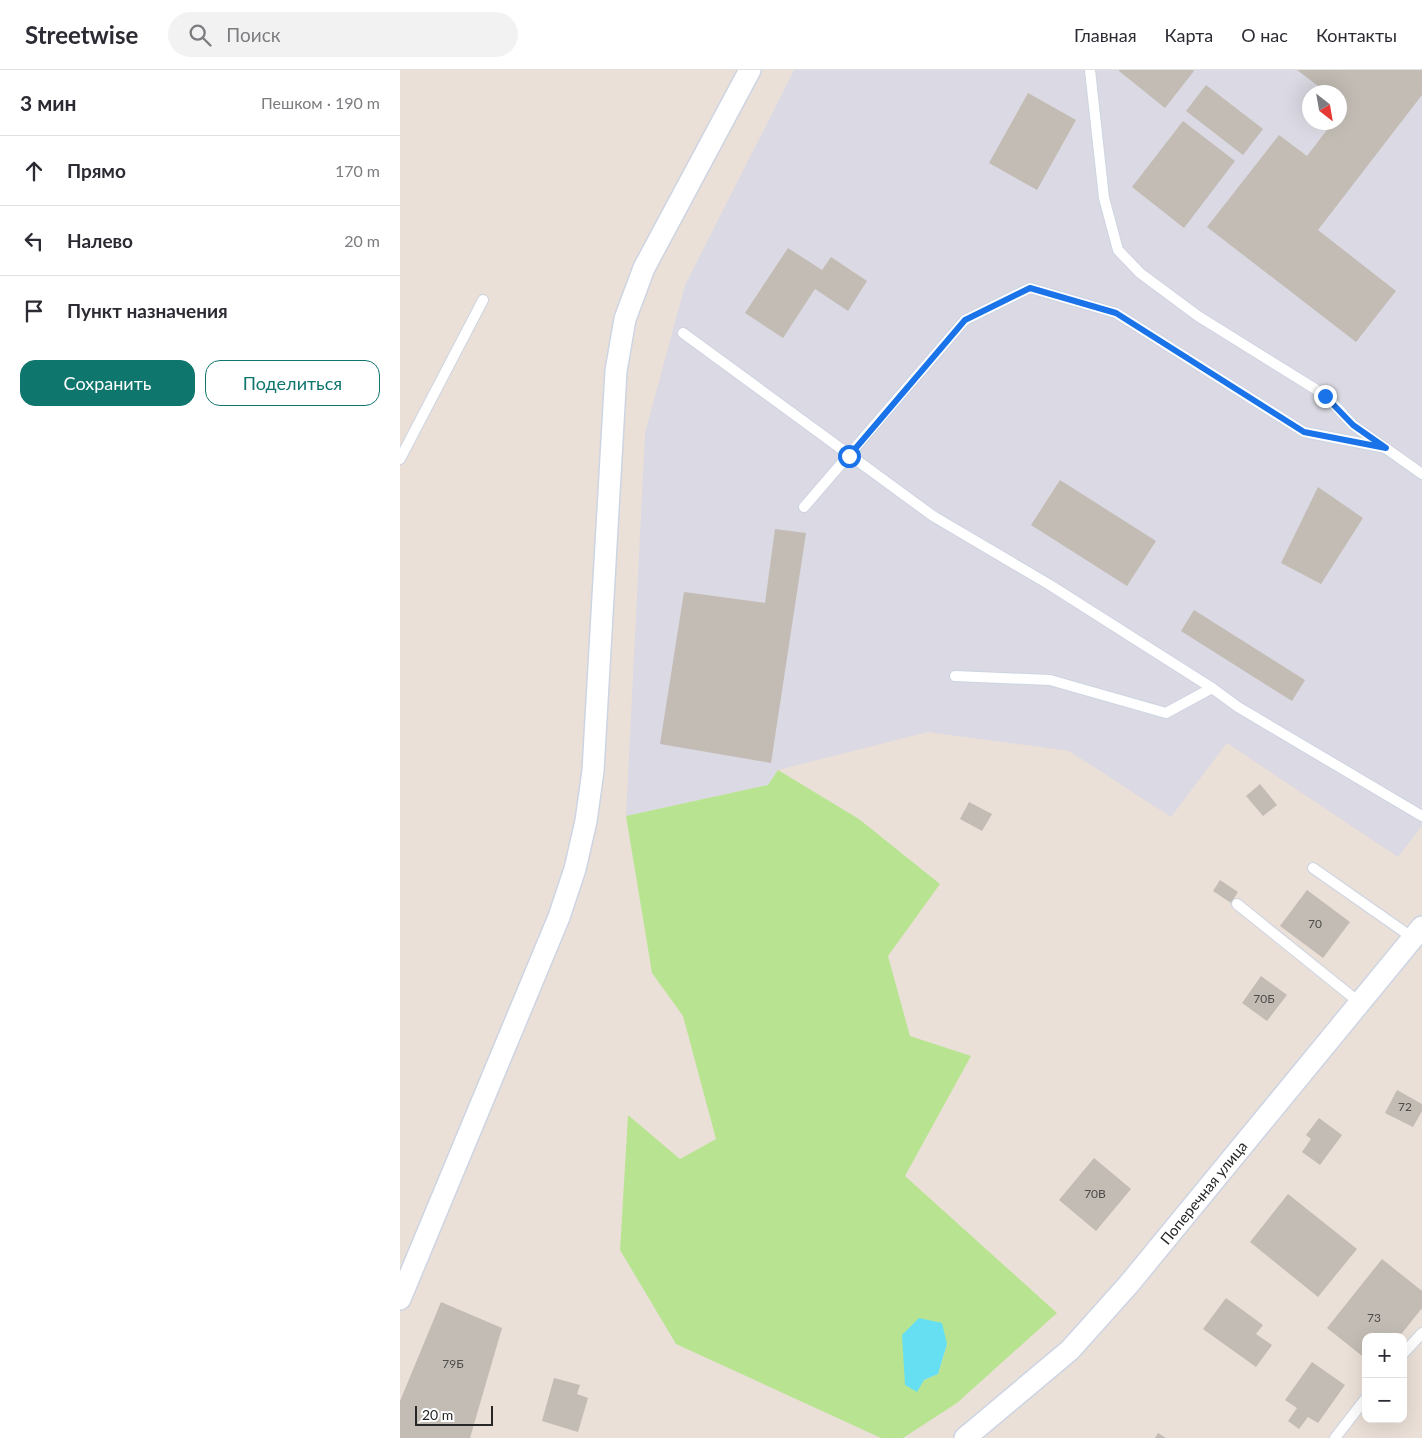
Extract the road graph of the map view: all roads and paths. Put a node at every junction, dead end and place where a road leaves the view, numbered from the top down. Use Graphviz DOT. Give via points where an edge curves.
graph roads {
  1 [pos="750,70"];
  2 [pos="1090,70"];
  3 [pos="483,300"];
  4 [pos="682,333"];
  5 [pos="1386,448"];
  6 [pos="849,456"];
  7 [pos="400,459"];
  8 [pos="1422,474"];
  9 [pos="804,507"];
  10 [pos="955,676"];
  11 [pos="1212,688"];
  12 [pos="1422,816"];
  13 [pos="1313,868"];
  14 [pos="1237,904"];
  15 [pos="1418,932"];
  16 [pos="1360,1003"];
  17 [pos="400,1299"];
  18 [pos="1422,1333"];
  19 [pos="1407,1350"];
  20 [pos="1362,1403"];
  21 [pos="965,1438"];
  22 [pos="1335,1438"];
  1 -- 17 [label="street" via="644,268 625,319 616,371 593,772 575,869 559,917"];
  2 -- 5 [label="lane" via="1104,198 1118,250 1140,273 1198,316 1325,396 1353,425"];
  3 -- 7 [label="lane"];
  4 -- 6 [label="lane"];
  5 -- 6 [label="lane" via="1304,432 1116,313 1030,288 965,320"];
  5 -- 8 [label="lane"];
  6 -- 9 [label="lane"];
  6 -- 11 [label="lane" via="933,516 1050,585"];
  10 -- 11 [label="lane" via="1050,680 1166,713"];
  11 -- 12 [label="lane" via="1238,707"];
  13 -- 15 [label="lane"];
  14 -- 16 [label="lane"];
  15 -- 16 [label="street, Поперечная улица"];
  16 -- 21 [label="street, Поперечная улица" via="1129,1284 1070,1350"];
  18 -- 19 [label="lane"];
  20 -- 22 [label="lane"];
}
